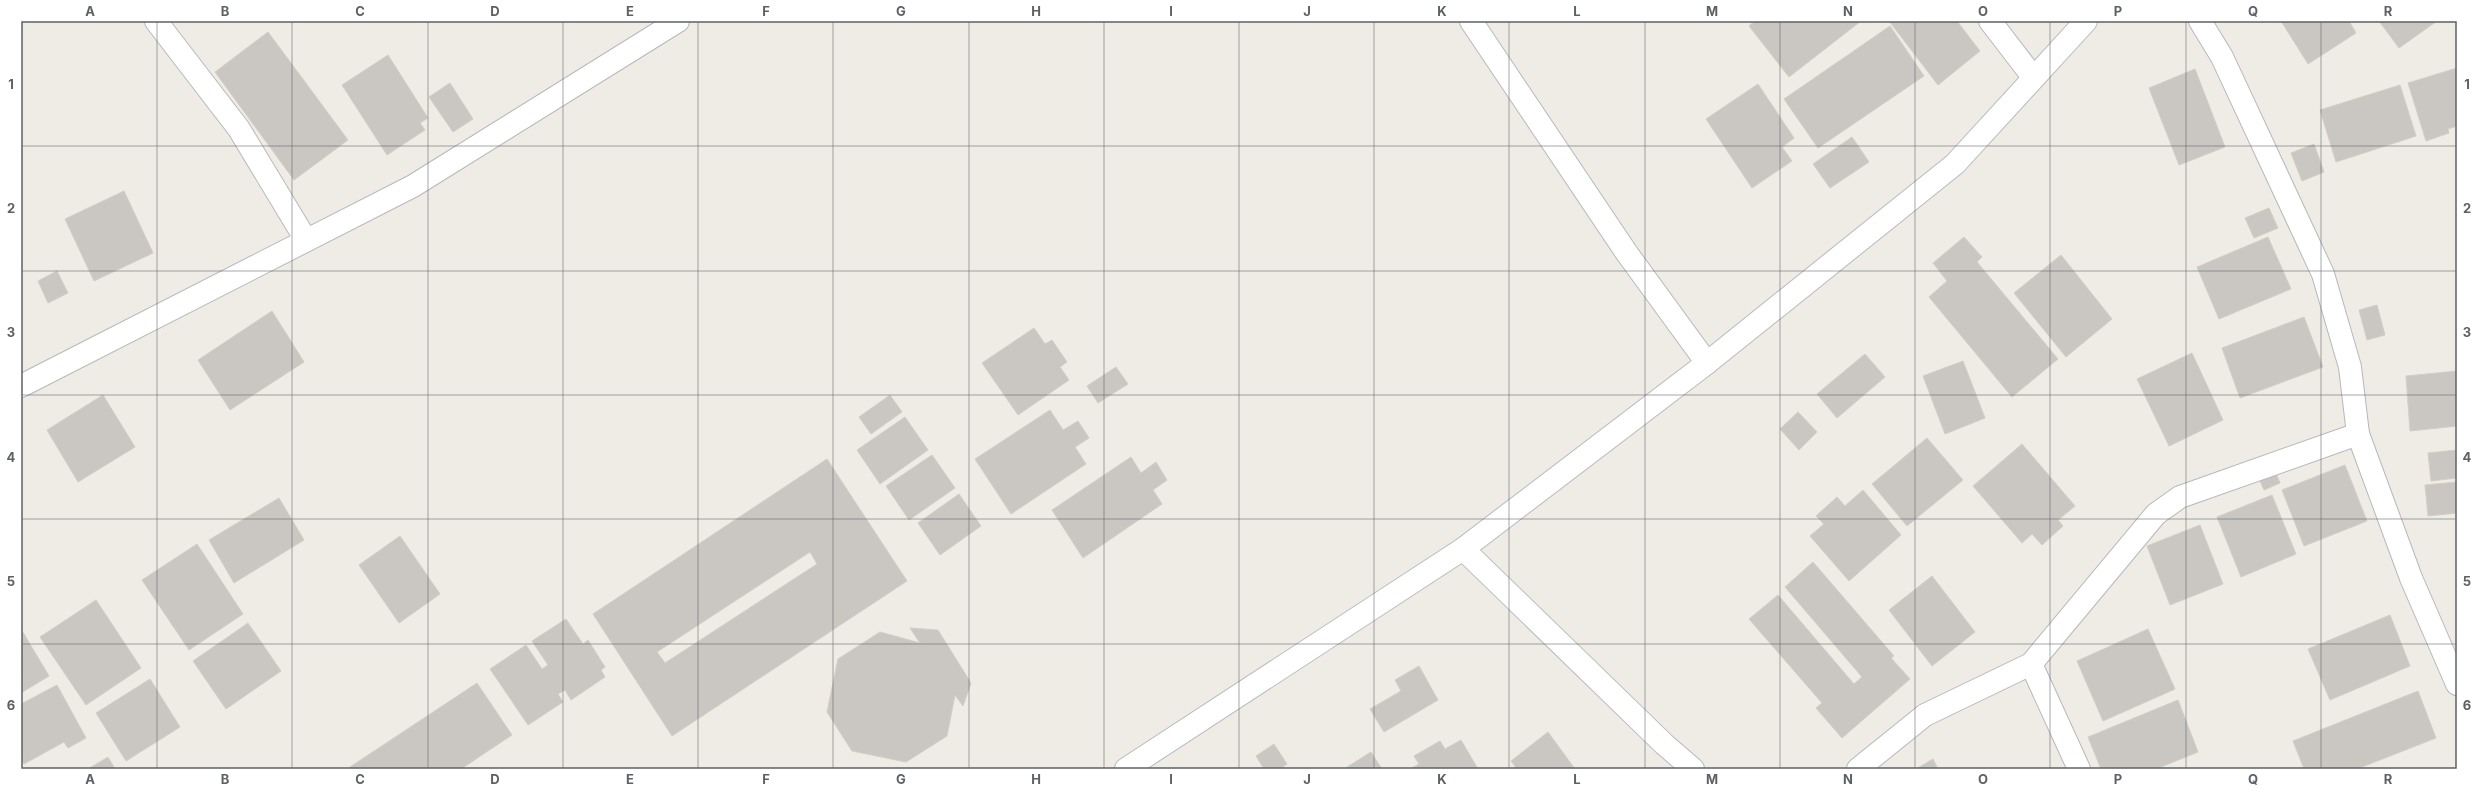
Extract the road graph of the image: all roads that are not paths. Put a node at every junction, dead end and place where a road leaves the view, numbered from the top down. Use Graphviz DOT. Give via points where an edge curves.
graph roads {
  1 [pos="156,21"];
  2 [pos="678,21"];
  3 [pos="1471,21"];
  4 [pos="1990,21"];
  5 [pos="2086,21"];
  6 [pos="2200,21"];
  7 [pos="2032,77"];
  8 [pos="306,240"];
  9 [pos="1707,363"];
  10 [pos="21,386"];
  11 [pos="2358,434"];
  12 [pos="1462,549"];
  13 [pos="2031,664"];
  14 [pos="2457,684"];
  15 [pos="1126,769"];
  16 [pos="1693,769"];
  17 [pos="1858,769"];
  18 [pos="2079,769"];
  1 -- 8 [label="street" via="239,129"];
  2 -- 8 [label="street" via="413,186"];
  3 -- 9 [label="street" via="1626,252"];
  4 -- 7 [label="street"];
  5 -- 7 [label="street"];
  6 -- 11 [label="street" via="2222,57 2323,274 2350,367"];
  7 -- 9 [label="street" via="1955,164"];
  8 -- 10 [label="street"];
  9 -- 12 [label="street"];
  11 -- 13 [label="street" via="2180,497 2156,514"];
  11 -- 14 [label="street" via="2411,578"];
  12 -- 15 [label="street"];
  12 -- 16 [label="street"];
  13 -- 17 [label="street" via="1924,715"];
  13 -- 18 [label="street"];
}
